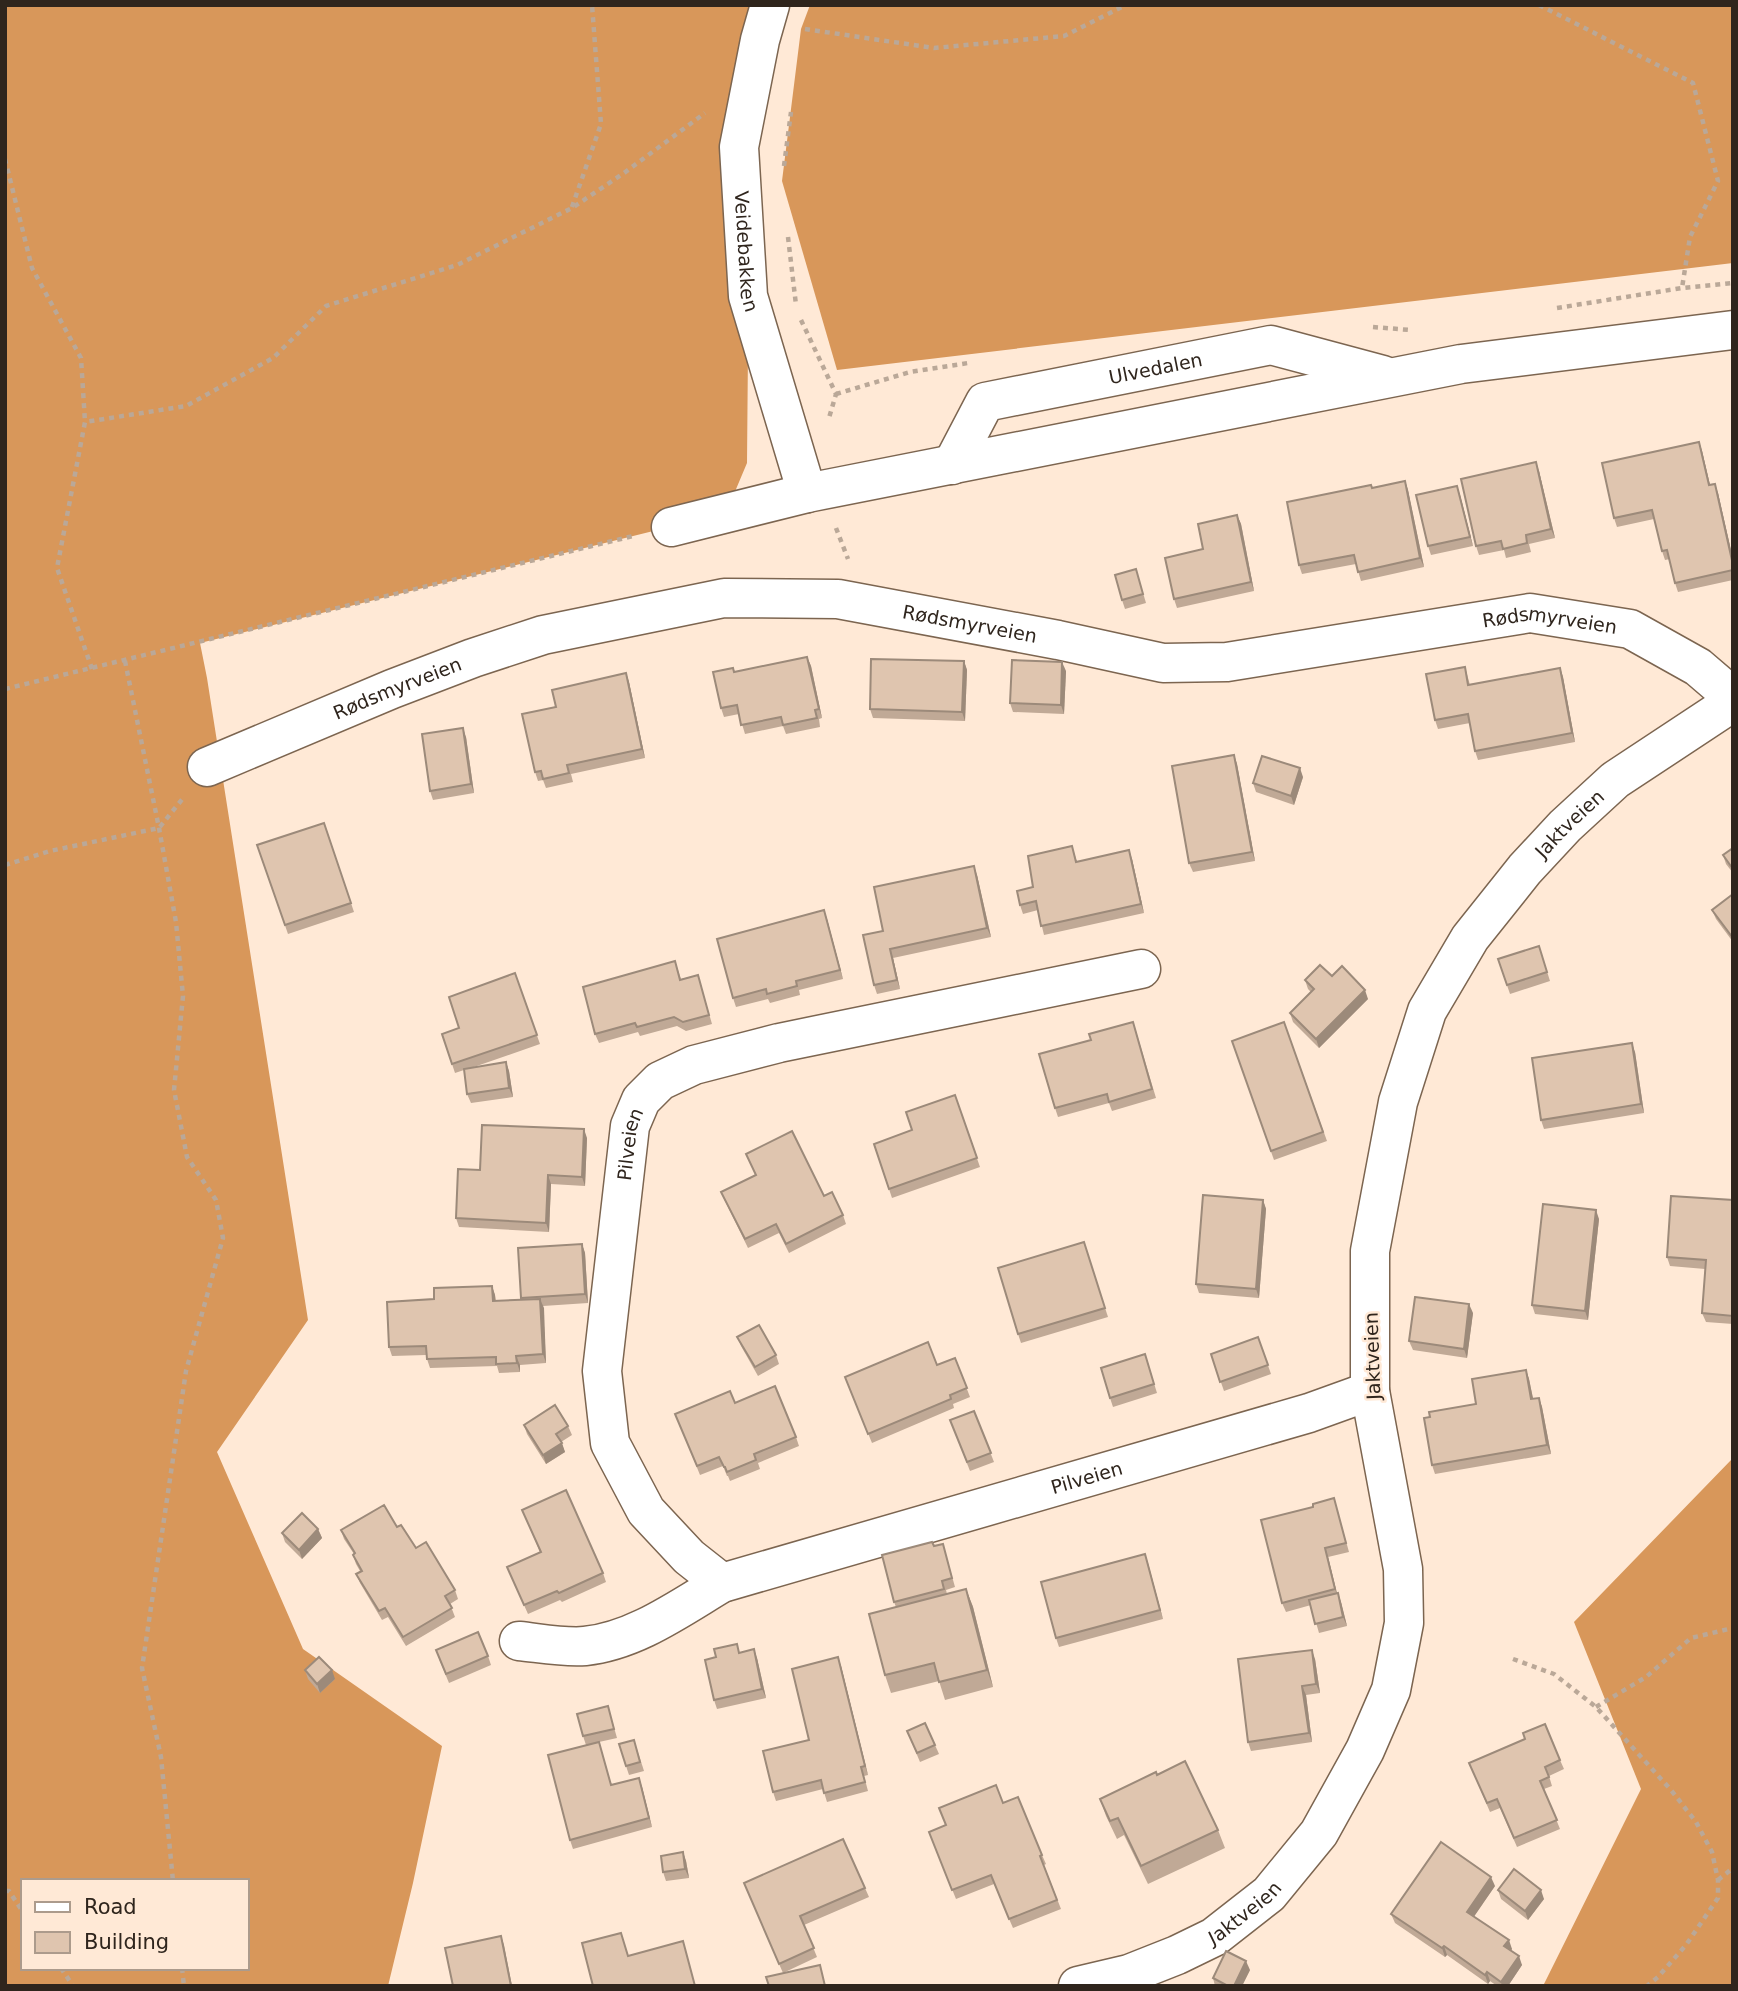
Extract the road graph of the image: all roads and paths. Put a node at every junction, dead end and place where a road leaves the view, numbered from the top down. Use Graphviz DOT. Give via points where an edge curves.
graph roads {
  1 [pos="592,5"];
  2 [pos="770,5"];
  3 [pos="1126,5"];
  4 [pos="1539,5"];
  5 [pos="801,29"];
  6 [pos="713,106"];
  7 [pos="791,112"];
  8 [pos="5,159"];
  9 [pos="784,167"];
  10 [pos="572,208"];
  11 [pos="788,233"];
  12 [pos="1733,283"];
  13 [pos="1733,330"];
  14 [pos="1392,378"];
  15 [pos="836,394"];
  16 [pos="85,422"];
  17 [pos="952,464"];
  18 [pos="815,492"];
  19 [pos="671,527"];
  20 [pos="852,602"];
  21 [pos="125,661"];
  22 [pos="92,669"];
  23 [pos="5,689"];
  24 [pos="1733,699"];
  25 [pos="207,767"];
  26 [pos="159,828"];
  27 [pos="5,865"];
  28 [pos="1141,969"];
  29 [pos="1370,1391"];
  30 [pos="722,1583"];
  31 [pos="1733,1628"];
  32 [pos="519,1641"];
  33 [pos="1513,1660"];
  34 [pos="1596,1707"];
  35 [pos="1733,1868"];
  36 [pos="173,1879"];
  37 [pos="1718,1880"];
  38 [pos="5,1891"];
  39 [pos="21,1909"];
  40 [pos="62,1970"];
  41 [pos="73,1986"];
  42 [pos="1078,1986"];
  43 [pos="1647,1986"];
  1 -- 10 [label="path" via="601,124"];
  2 -- 18 [label="street, Veidebakken" via="739,147 748,296"];
  3 -- 5 [label="path" via="1064,36 934,48"];
  4 -- 12 [label="path" via="1693,83 1718,181 1690,237 1682,288"];
  6 -- 10 [label="path"];
  7 -- 9 [label="path"];
  8 -- 16 [label="path" via="32,268 81,358"];
  10 -- 16 [label="path" via="457,265 326,306 273,358 186,406"];
  11 -- 15 [label="path" via="797,312"];
  13 -- 14 [label="street, Ulvedalen" via="1461,364"];
  14 -- 17 [label="street, Ulvedalen"];
  14 -- 17 [label="street, Ulvedalen" via="1271,345 985,402"];
  16 -- 22 [label="path" via="57,568"];
  17 -- 18 [label="street, Ulvedalen"];
  18 -- 19 [label="street, Ulvedalen"];
  18 -- 20 [label="path" via="850,564"];
  19 -- 21 [label="path"];
  20 -- 24 [label="street, Rødsmyrveien" via="1163,663 1227,662 1530,613 1629,629 1698,667"];
  20 -- 25 [label="street, Rødsmyrveien" via="724,597 543,635 392,689"];
  21 -- 22 [label="path"];
  21 -- 26 [label="path"];
  22 -- 23 [label="path"];
  24 -- 29 [label="street, Jaktveien" via="1615,780 1565,826 1470,938 1427,1011 1398,1102 1370,1251"];
  25 -- 26 [label="path"];
  26 -- 27 [label="path"];
  26 -- 36 [label="path" via="176,922 183,996 174,1090 187,1157 216,1200 223,1238 186,1371 142,1668 161,1757"];
  28 -- 30 [label="street, Pilveien" via="779,1043 694,1065 660,1081 641,1100 630,1126 602,1371 610,1443 646,1511 689,1557"];
  29 -- 30 [label="street, Pilveien" via="1309,1413"];
  29 -- 42 [label="street, Jaktveien" via="1403,1569 1404,1623 1391,1690 1365,1750 1320,1833 1269,1894 1214,1937 1177,1955"];
  30 -- 32 [label="street, Pilveien" via="627,1636 584,1646"];
  31 -- 34 [label="path" via="1691,1638 1646,1677"];
  33 -- 34 [label="path" via="1554,1674"];
  34 -- 37 [label="path" via="1696,1822 1712,1852"];
  35 -- 37 [label="path"];
  37 -- 43 [label="path" via="1718,1898 1686,1945"];
  38 -- 39 [label="path"];
  40 -- 41 [label="path"];
}
